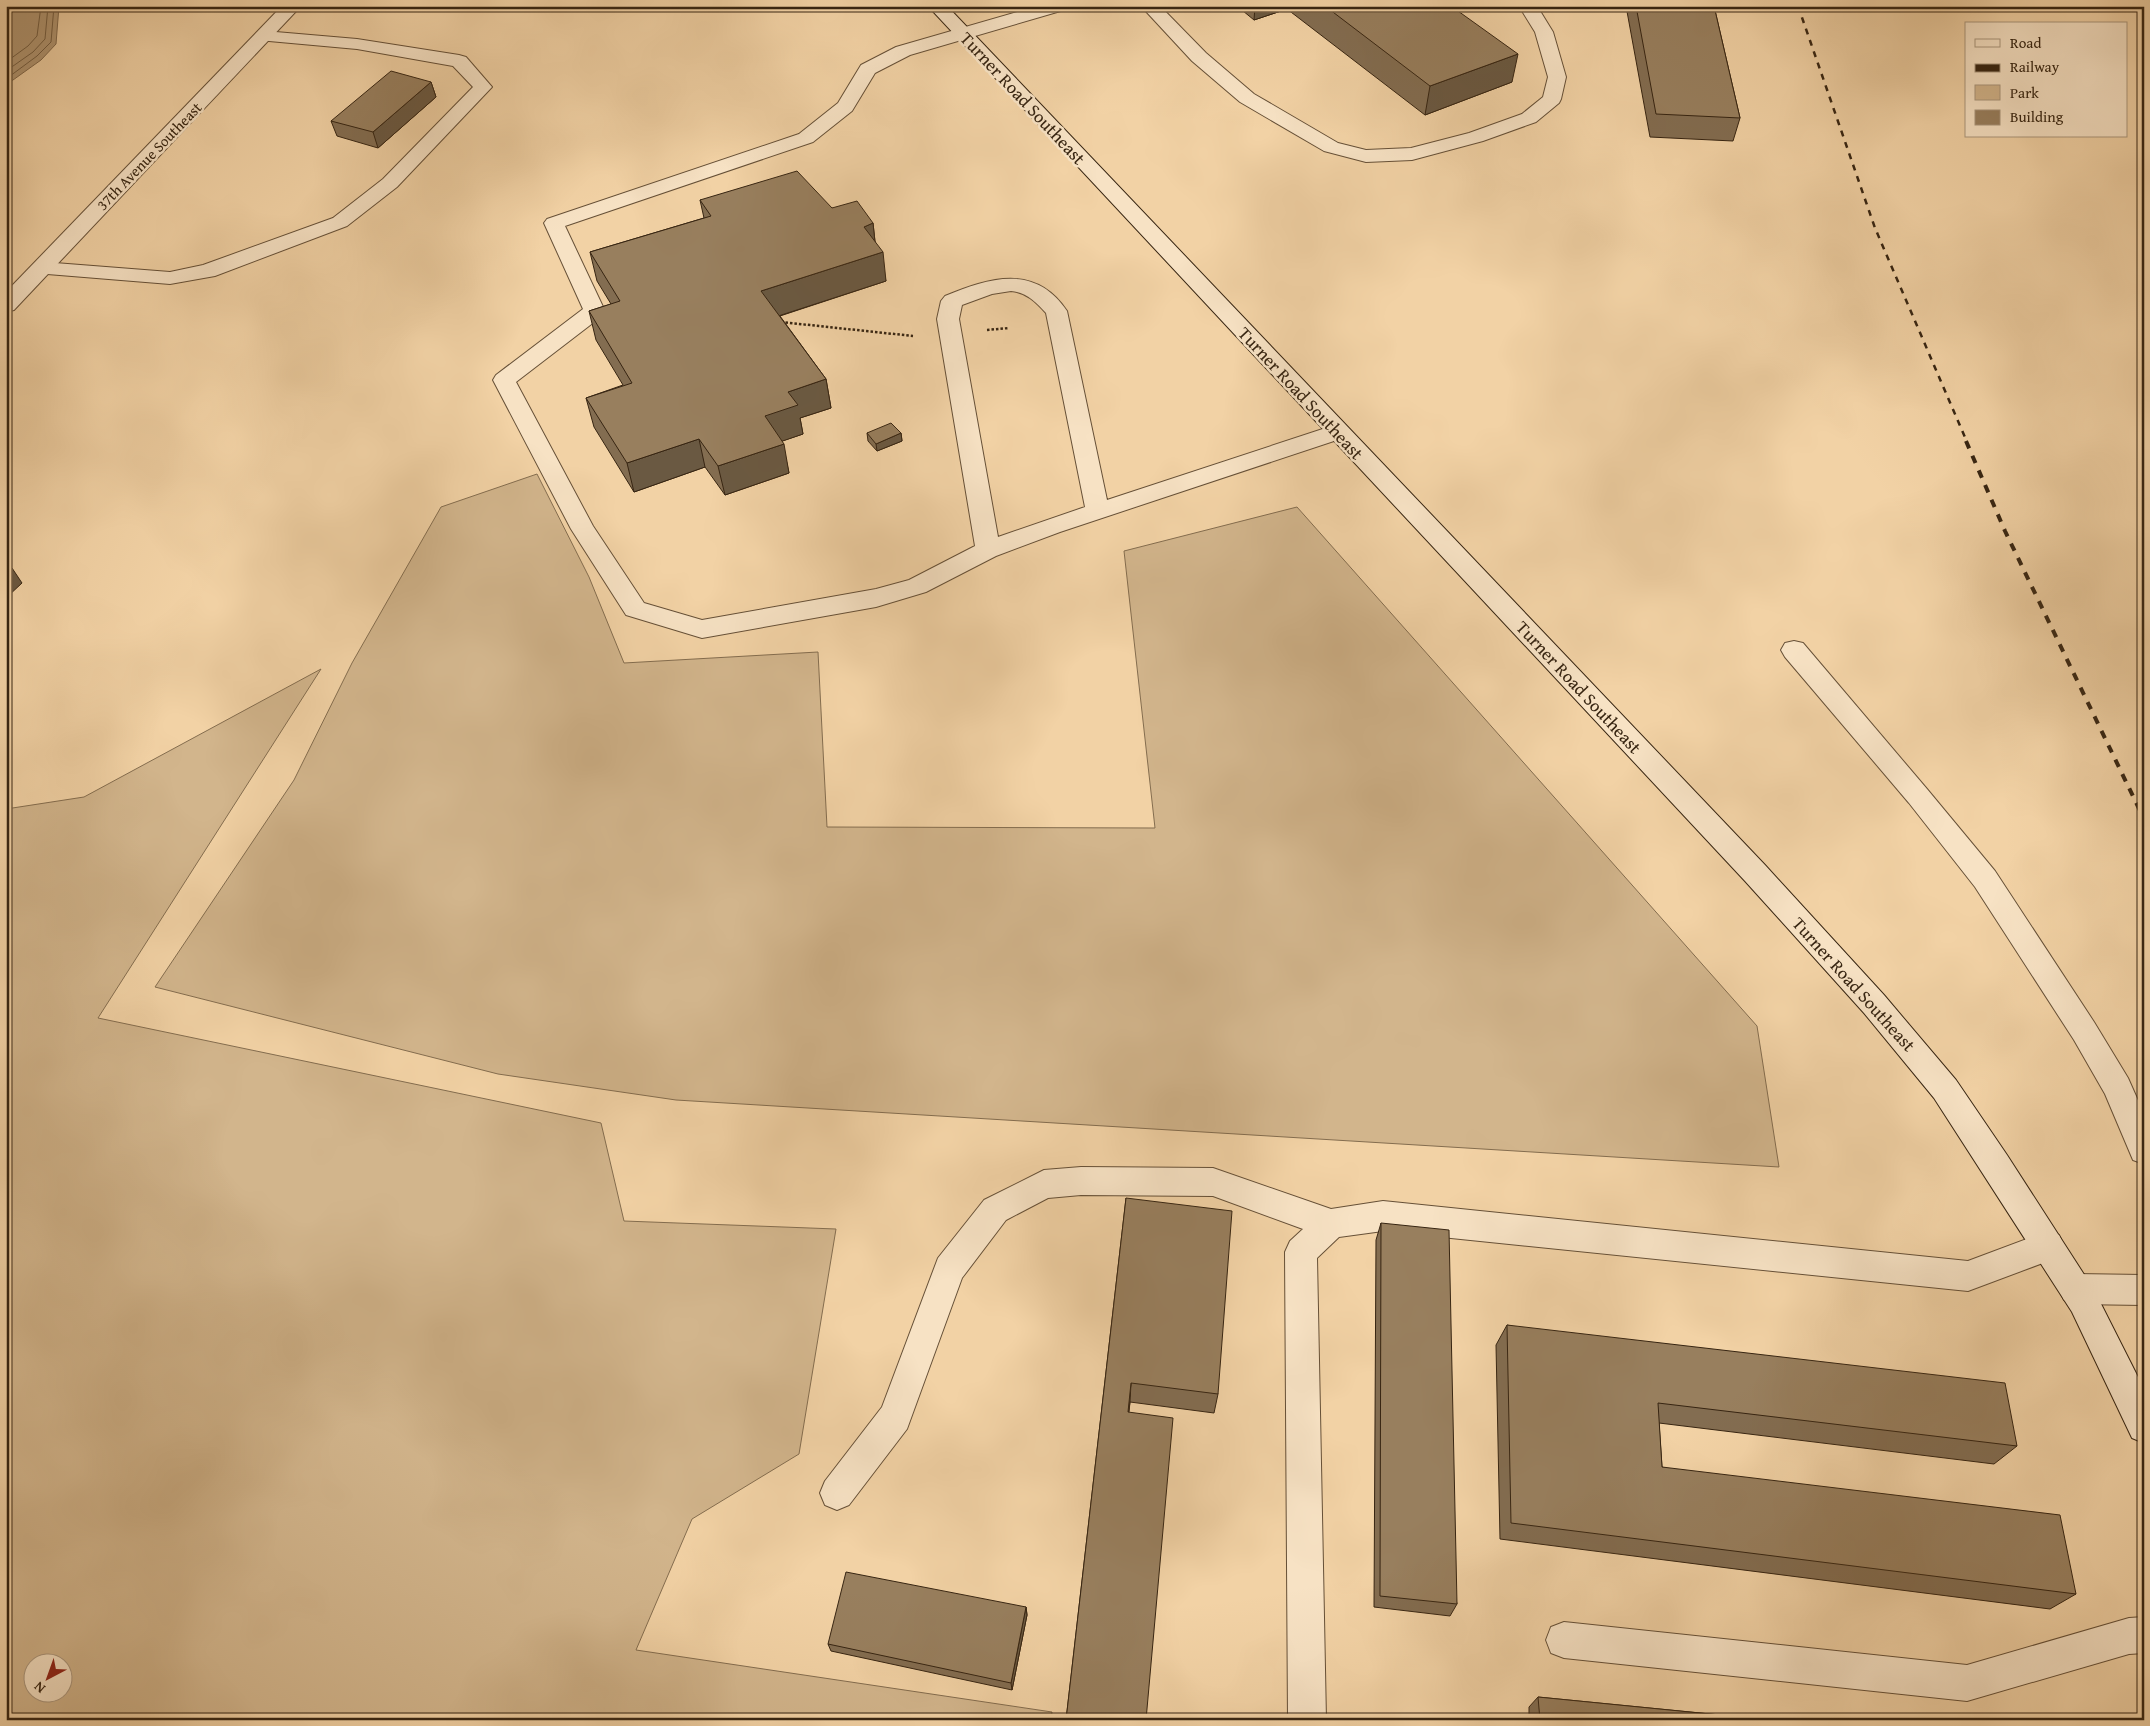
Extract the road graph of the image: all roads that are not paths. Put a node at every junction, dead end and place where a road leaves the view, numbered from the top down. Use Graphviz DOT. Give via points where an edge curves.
graph roads {
  1 [pos="292,6"];
  2 [pos="937,6"];
  3 [pos="1058,6"];
  4 [pos="1150,6"];
  5 [pos="1528,6"];
  6 [pos="962,33"];
  7 [pos="264,36"];
  8 [pos="42,268"];
  9 [pos="6,305"];
  10 [pos="1338,432"];
  11 [pos="1097,510"];
  12 [pos="988,550"];
  13 [pos="1794,650"];
  14 [pos="2144,1150"];
  15 [pos="1331,1224"];
  16 [pos="2048,1246"];
  17 [pos="2075,1289"];
  18 [pos="2144,1290"];
  19 [pos="2144,1426"];
  20 [pos="837,1493"];
  21 [pos="2144,1635"];
  22 [pos="1564,1640"];
  23 [pos="1307,1720"];
  1 -- 7 [label="main road, 37th Avenue Southeast"];
  2 -- 6 [label="main road, Turner Road Southeast"];
  3 -- 6 [label="main road"];
  4 -- 5 [label="main road" via="1199,57 1247,98 1332,147 1366,156 1412,154 1476,137 1529,118 1552,99 1557,77 1544,32"];
  6 -- 10 [label="main road, Turner Road Southeast"];
  6 -- 12 [label="main road" via="903,51 868,69 845,107 806,138 554,223 594,311 504,380 583,529 635,609 702,628 711,627 876,598 917,586"];
  7 -- 8 [label="main road, 37th Avenue Southeast"];
  7 -- 8 [label="main road" via="357,44 460,62 483,87 390,183 340,222 208,271 170,278"];
  8 -- 9 [label="main road, 37th Avenue Southeast"];
  10 -- 11 [label="main road"];
  10 -- 16 [label="main road, Turner Road Southeast" via="1874,1004 1945,1089"];
  11 -- 12 [label="main road"];
  11 -- 12 [label="main road" via="1056,311 1044,298 1020,284 983,289 952,301 948,319"];
  13 -- 14 [label="main road" via="1985,879 2117,1087"];
  15 -- 16 [label="main road" via="1383,1216 1968,1276"];
  15 -- 20 [label="main road" via="1213,1182 1081,1181 1044,1184 995,1210 949,1269 895,1417"];
  15 -- 23 [label="main road" via="1301,1252"];
  16 -- 17 [label="main road, Turner Road Southeast"];
  17 -- 18 [label="main road"];
  17 -- 19 [label="main road, Turner Road Southeast"];
  21 -- 22 [label="main road" via="2129,1636 1967,1683"];
}
